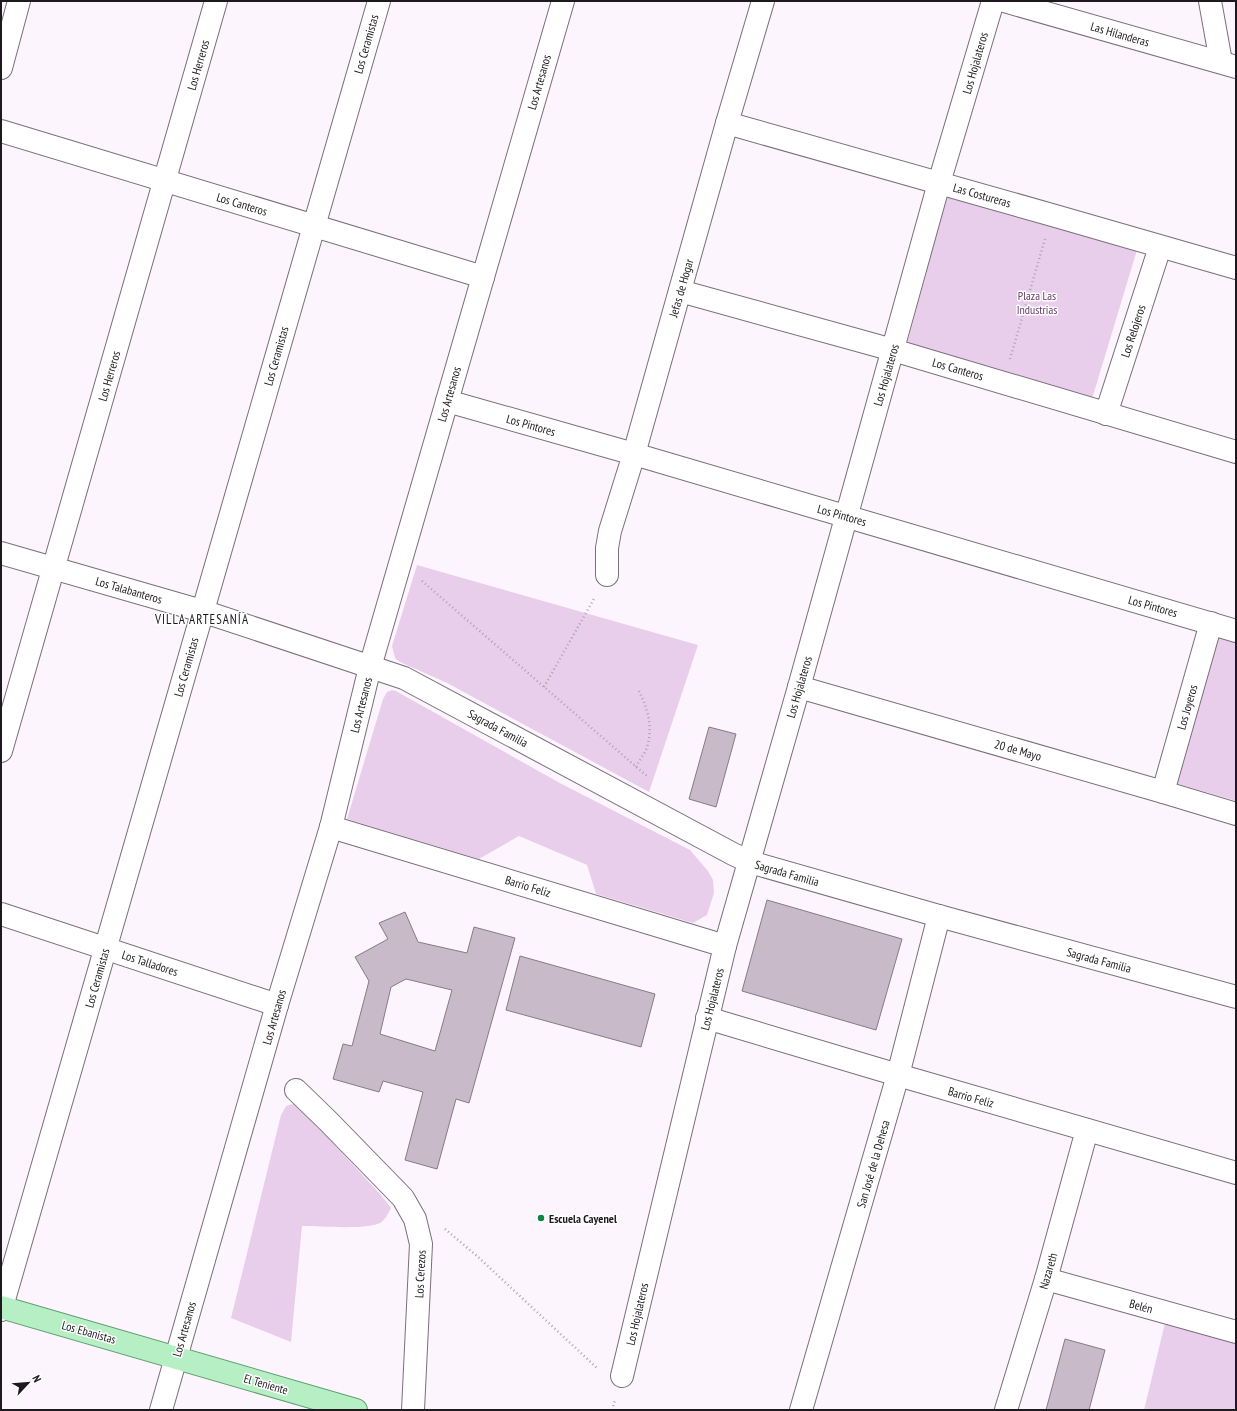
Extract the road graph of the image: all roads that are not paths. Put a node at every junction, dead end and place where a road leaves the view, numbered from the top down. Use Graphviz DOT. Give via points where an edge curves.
graph roads {
  1 [pos="19,1"];
  2 [pos="216,1"];
  3 [pos="379,1"];
  4 [pos="563,1"];
  5 [pos="763,1"];
  6 [pos="993,1"];
  7 [pos="1004,1"];
  8 [pos="1210,1"];
  9 [pos="1228,64"];
  10 [pos="1,68"];
  11 [pos="726,123"];
  12 [pos="1,131"];
  13 [pos="165,180"];
  14 [pos="939,183"];
  15 [pos="314,226"];
  16 [pos="1160,247"];
  17 [pos="1236,268"];
  18 [pos="483,277"];
  19 [pos="680,291"];
  20 [pos="893,350"];
  21 [pos="447,401"];
  22 [pos="1106,414"];
  23 [pos="1236,452"];
  24 [pos="634,454"];
  25 [pos="847,516"];
  26 [pos="1,553"];
  27 [pos="54,568"];
  28 [pos="607,575"];
  29 [pos="202,611"];
  30 [pos="1210,623"];
  31 [pos="1236,631"];
  32 [pos="370,667"];
  33 [pos="799,687"];
  34 [pos="1,752"];
  35 [pos="1164,792"];
  36 [pos="1236,814"];
  37 [pos="331,827"];
  38 [pos="750,862"];
  39 [pos="1,914"];
  40 [pos="939,916"];
  41 [pos="725,946"];
  42 [pos="106,948"];
  43 [pos="1236,997"];
  44 [pos="277,1005"];
  45 [pos="707,1018"];
  46 [pos="898,1075"];
  47 [pos="296,1090"];
  48 [pos="1087,1130"];
  49 [pos="1236,1174"];
  50 [pos="1046,1279"];
  51 [pos="1,1308"];
  52 [pos="1236,1332"];
  53 [pos="176,1358"];
  54 [pos="612,1374"];
  55 [pos="161,1410"];
  56 [pos="356,1410"];
  57 [pos="413,1410"];
  58 [pos="801,1410"];
  59 [pos="1006,1410"];
  1 -- 10 [label="street"];
  2 -- 13 [label="street, Los Herreros"];
  3 -- 15 [label="street, Los Ceramistas"];
  4 -- 18 [label="street, Los Artesanos"];
  5 -- 11 [label="street, Jefas de Hogar"];
  6 -- 14 [label="street, Los Hojalateros"];
  7 -- 9 [label="street, Las Hilanderas"];
  8 -- 9 [label="street"];
  11 -- 14 [label="street, Las Costureras"];
  11 -- 19 [label="street, Jefas de Hogar"];
  12 -- 13 [label="street, Los Canteros"];
  13 -- 15 [label="street, Los Canteros"];
  13 -- 27 [label="street, Los Herreros"];
  14 -- 16 [label="street, Las Costureras"];
  14 -- 20 [label="street, Los Hojalateros"];
  15 -- 18 [label="street, Los Canteros"];
  15 -- 29 [label="street, Los Ceramistas"];
  16 -- 17 [label="street, Las Costureras"];
  16 -- 22 [label="street, Los Relojeros"];
  18 -- 21 [label="street, Los Artesanos"];
  19 -- 20 [label="street, Los Canteros"];
  19 -- 24 [label="street, Jefas de Hogar"];
  20 -- 22 [label="street, Los Canteros"];
  20 -- 25 [label="street, Los Hojalateros"];
  21 -- 24 [label="street, Los Pintores"];
  21 -- 32 [label="street, Los Artesanos"];
  22 -- 23 [label="street, Los Canteros"];
  24 -- 25 [label="street, Los Pintores"];
  24 -- 28 [label="street, Jefas de Hogar" via="610,531"];
  25 -- 30 [label="street, Los Pintores"];
  25 -- 33 [label="street, Los Hojalateros"];
  26 -- 27 [label="street, Los Talabanteros"];
  27 -- 29 [label="street, Los Talabanteros"];
  27 -- 34 [label="street, Los Herreros"];
  29 -- 32 [label="street, Los Talabanteros"];
  29 -- 42 [label="street, Los Ceramistas"];
  30 -- 31 [label="street, Los Pintores"];
  30 -- 35 [label="street, Los Joyeros"];
  32 -- 37 [label="street, Los Artesanos"];
  32 -- 38 [label="street, Sagrada Familia" via="404,678"];
  33 -- 35 [label="street, 20 de Mayo"];
  33 -- 38 [label="street, Los Hojalateros"];
  35 -- 36 [label="street, 20 de Mayo"];
  37 -- 41 [label="street, Barrio Feliz"];
  37 -- 44 [label="street, Los Artesanos"];
  38 -- 40 [label="street, Sagrada Familia"];
  38 -- 41 [label="street, Los Hojalateros"];
  39 -- 42 [label="street, Los Talladores"];
  40 -- 43 [label="street, Sagrada Familia"];
  40 -- 46 [label="street, San José de la Dehesa"];
  41 -- 45 [label="street, Los Hojalateros"];
  42 -- 44 [label="street, Los Talladores"];
  42 -- 51 [label="street, Los Ceramistas"];
  44 -- 53 [label="street, Los Artesanos"];
  45 -- 46 [label="street, Barrio Feliz"];
  45 -- 54 [label="street, Los Hojalateros"];
  46 -- 48 [label="street, Barrio Feliz"];
  46 -- 58 [label="street, San José de la Dehesa"];
  47 -- 57 [label="street, Los Cerezos" via="403,1198 414,1219 421,1244"];
  48 -- 49 [label="street, Barrio Feliz"];
  48 -- 50 [label="street, Nazareth"];
  50 -- 52 [label="street, Belén"];
  50 -- 59 [label="street, Nazareth"];
  51 -- 53 [label="main road, Los Ebanistas"];
  53 -- 55 [label="street, Los Artesanos"];
  53 -- 56 [label="main road, El Teniente"];
}
